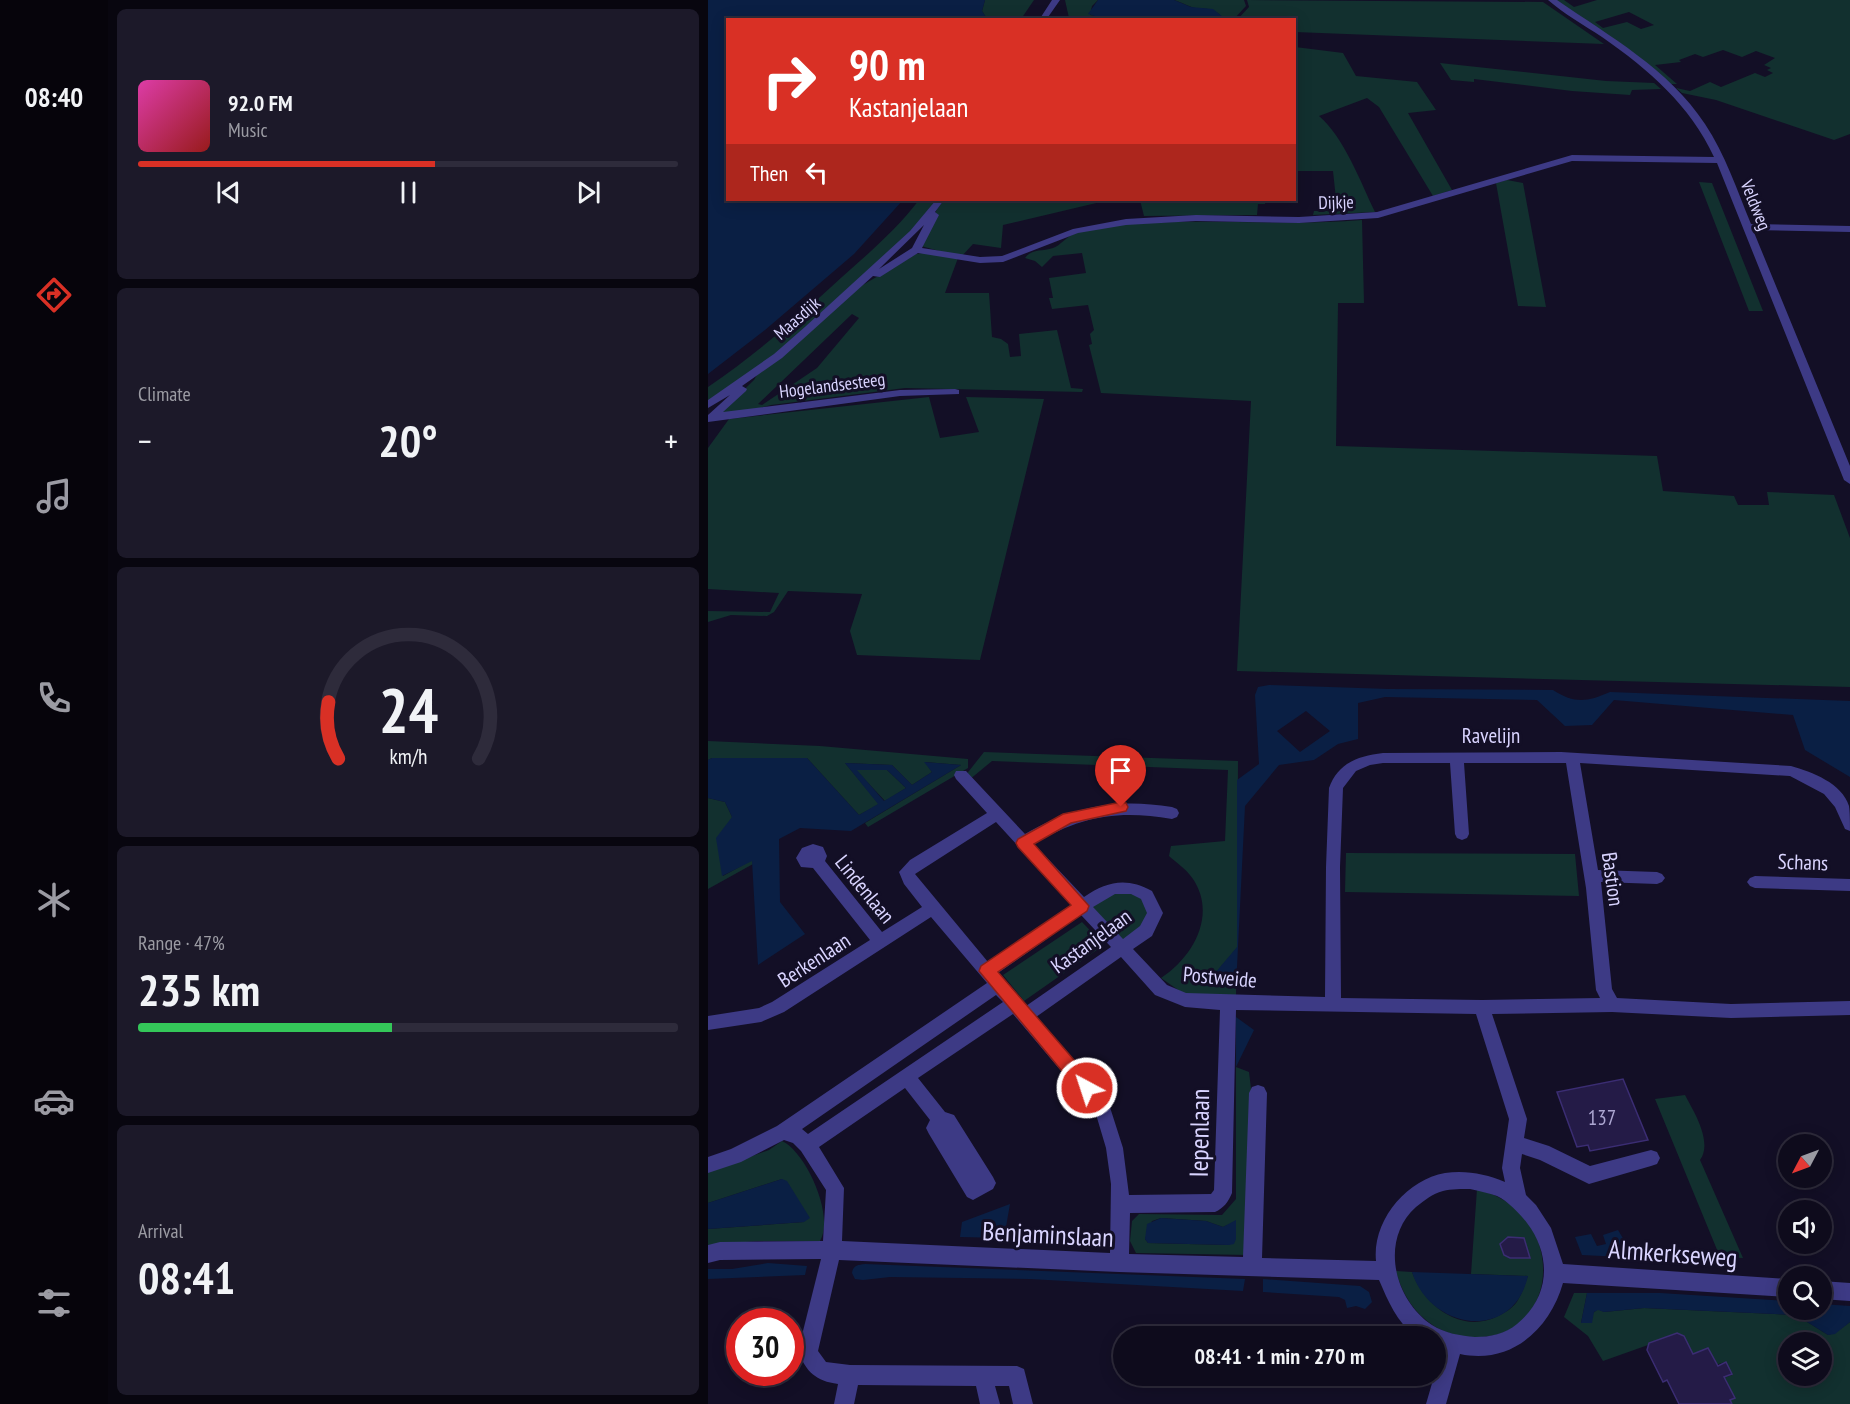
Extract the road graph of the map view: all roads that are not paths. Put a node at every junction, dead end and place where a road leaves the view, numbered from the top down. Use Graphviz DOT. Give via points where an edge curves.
graph roads {
  1 [pos="1056,0"];
  2 [pos="1552,0"];
  3 [pos="1043,18"];
  4 [pos="1720,160"];
  5 [pos="937,204"];
  6 [pos="1747,227"];
  7 [pos="1850,229"];
  8 [pos="916,250"];
  9 [pos="859,284"];
  10 [pos="754,374"];
  11 [pos="955,392"];
  12 [pos="708,405"];
  13 [pos="711,419"];
  14 [pos="1850,480"];
  15 [pos="1457,757"];
  16 [pos="1572,758"];
  17 [pos="961,775"];
  18 [pos="1172,813"];
  19 [pos="997,814"];
  20 [pos="1850,825"];
  21 [pos="1462,834"];
  22 [pos="1023,843"];
  23 [pos="817,862"];
  24 [pos="1592,876"];
  25 [pos="1657,878"];
  26 [pos="1755,882"];
  27 [pos="1850,885"];
  28 [pos="1081,906"];
  29 [pos="933,908"];
  30 [pos="881,942"];
  31 [pos="1121,948"];
  32 [pos="987,971"];
  33 [pos="999,984"];
  34 [pos="1228,1003"];
  35 [pos="1333,1005"];
  36 [pos="1612,1005"];
  37 [pos="1482,1007"];
  38 [pos="1850,1008"];
  39 [pos="1020,1009"];
  40 [pos="708,1023"];
  41 [pos="905,1049"];
  42 [pos="878,1067"];
  43 [pos="907,1077"];
  44 [pos="1258,1093"];
  45 [pos="940,1119"];
  46 [pos="783,1132"];
  47 [pos="1514,1144"];
  48 [pos="807,1145"];
  49 [pos="1652,1158"];
  50 [pos="708,1165"];
  51 [pos="1518,1201"];
  52 [pos="1122,1204"];
  53 [pos="832,1250"];
  54 [pos="708,1254"];
  55 [pos="1119,1263"];
  56 [pos="1252,1266"];
  57 [pos="1385,1271"];
  58 [pos="1555,1273"];
  59 [pos="1778,1287"];
  60 [pos="1832,1291"];
  61 [pos="1850,1292"];
  62 [pos="1421,1326"];
  63 [pos="1446,1341"];
  64 [pos="850,1375"];
  65 [pos="983,1376"];
  66 [pos="1437,1386"];
  67 [pos="844,1404"];
  68 [pos="990,1404"];
  69 [pos="1023,1404"];
  70 [pos="1436,1404"];
  1 -- 3 [label="street"];
  2 -- 4 [label="street, Veldweg" via="1663,80 1707,132"];
  4 -- 6 [label="street, Veldweg"];
  4 -- 8 [label="street, Dijkje" via="1572,158 1378,215 1126,222 1076,231 1003,260"];
  5 -- 8 [label="street, Maasdijk"];
  5 -- 9 [label="street, Maasdijk" via="913,233"];
  6 -- 7 [label="street"];
  6 -- 14 [label="street, Veldweg"];
  8 -- 9 [label="street, Maasdijk"];
  9 -- 10 [label="street, Maasdijk"];
  10 -- 12 [label="street, Maasdijk"];
  10 -- 13 [label="street, Maasdijk"];
  11 -- 13 [label="street, Hogelandsesteeg" via="900,393"];
  15 -- 16 [label="street, Ravelijn"];
  15 -- 21 [label="street"];
  15 -- 35 [label="street, Ravelijn" via="1368,760 1351,767 1339,780 1333,867"];
  16 -- 20 [label="street, Ravelijn" via="1791,771 1834,794 1844,805"];
  16 -- 24 [label="street, Bastion"];
  17 -- 19 [label="street, Postweide"];
  18 -- 22 [label="street" via="1104,809 1068,818"];
  19 -- 22 [label="street, Postweide"];
  19 -- 29 [label="street" via="907,872 909,880"];
  22 -- 28 [label="street, Postweide"];
  23 -- 30 [label="street, Lindenlaan"];
  24 -- 25 [label="street"];
  24 -- 36 [label="street, Bastion" via="1604,990"];
  26 -- 27 [label="street, Schans"];
  28 -- 31 [label="street, Postweide"];
  28 -- 31 [label="street, Kastanjelaan" via="1117,886 1147,895 1155,913 1151,925"];
  28 -- 32 [label="street, Kastanjelaan"];
  29 -- 30 [label="street, Berkenlaan"];
  29 -- 32 [label="street"];
  30 -- 40 [label="street, Berkenlaan" via="761,1015"];
  31 -- 34 [label="street, Postweide" via="1161,990 1172,996"];
  31 -- 39 [label="street, Kastanjelaan"];
  32 -- 33 [label="street"];
  33 -- 39 [label="street"];
  33 -- 41 [label="street"];
  34 -- 35 [label="street, Postweide"];
  34 -- 52 [label="street, Iepenlaan" via="1223,1193 1215,1203"];
  35 -- 37 [label="street, Postweide"];
  36 -- 37 [label="street, Postweide"];
  36 -- 38 [label="street" via="1731,1011"];
  37 -- 47 [label="street" via="1518,1119"];
  39 -- 43 [label="street, Kastanjelaan"];
  39 -- 52 [label="street" via="1102,1107 1120,1168"];
  41 -- 42 [label="street"];
  41 -- 43 [label="street"];
  42 -- 43 [label="street"];
  42 -- 46 [label="street"];
  43 -- 45 [label="street"];
  43 -- 48 [label="street, Kastanjelaan"];
  44 -- 56 [label="street"];
  46 -- 48 [label="street" via="798,1136"];
  46 -- 50 [label="street"];
  47 -- 49 [label="street" via="1543,1152 1589,1175"];
  47 -- 51 [label="street" via="1511,1168"];
  48 -- 53 [label="street" via="835,1188"];
  51 -- 57 [label="street" via="1484,1183 1457,1179 1431,1184 1407,1200 1393,1218 1385,1243"];
  51 -- 58 [label="street" via="1542,1230"];
  52 -- 55 [label="street"];
  53 -- 54 [label="street, Benjaminslaan"];
  53 -- 55 [label="street, Benjaminslaan"];
  53 -- 64 [label="street" via="808,1351 811,1363 823,1373"];
  55 -- 56 [label="street, Benjaminslaan"];
  56 -- 57 [label="street, Benjaminslaan"];
  57 -- 62 [label="street" via="1393,1295 1408,1317"];
  58 -- 59 [label="street, Almkerkseweg"];
  58 -- 63 [label="street" via="1538,1319 1521,1334 1499,1345 1477,1348"];
  60 -- 61 [label="street"];
  64 -- 65 [label="street"];
  64 -- 67 [label="street"];
  65 -- 68 [label="street"];
  65 -- 69 [label="street" via="1017,1376"];
  66 -- 70 [label="street"];
}
